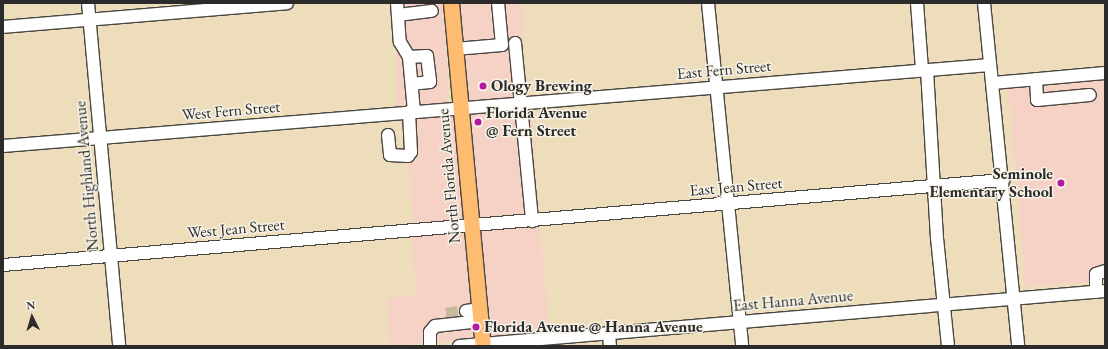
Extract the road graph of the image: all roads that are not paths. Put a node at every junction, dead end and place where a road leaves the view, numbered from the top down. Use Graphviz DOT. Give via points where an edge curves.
graph roads {
  1 [pos="88,3"];
  2 [pos="287,3"];
  3 [pos="451,3"];
  4 [pos="498,3"];
  5 [pos="708,3"];
  6 [pos="917,3"];
  7 [pos="984,3"];
  8 [pos="397,9"];
  9 [pos="432,11"];
  10 [pos="89,19"];
  11 [pos="3,26"];
  12 [pos="515,43"];
  13 [pos="455,49"];
  14 [pos="409,57"];
  15 [pos="990,65"];
  16 [pos="925,70"];
  17 [pos="1105,73"];
  18 [pos="1036,79"];
  19 [pos="993,83"];
  20 [pos="412,84"];
  21 [pos="715,86"];
  22 [pos="1090,95"];
  23 [pos="521,103"];
  24 [pos="461,108"];
  25 [pos="412,112"];
  26 [pos="388,135"];
  27 [pos="100,138"];
  28 [pos="3,146"];
  29 [pos="1003,180"];
  30 [pos="934,186"];
  31 [pos="726,204"];
  32 [pos="532,220"];
  33 [pos="472,226"];
  34 [pos="111,255"];
  35 [pos="3,265"];
  36 [pos="1105,271"];
  37 [pos="1100,291"];
  38 [pos="1014,299"];
  39 [pos="944,305"];
  40 [pos="476,314"];
  41 [pos="739,322"];
  42 [pos="609,333"];
  43 [pos="545,343"];
  44 [pos="504,344"];
  45 [pos="483,345"];
  46 [pos="119,346"];
  47 [pos="430,346"];
  48 [pos="459,346"];
  49 [pos="610,346"];
  50 [pos="742,346"];
  51 [pos="948,346"];
  52 [pos="1018,346"];
  1 -- 10 [label="street, North Highland Avenue"];
  2 -- 10 [label="street"];
  3 -- 13 [label="main road, North Florida Avenue"];
  4 -- 13 [label="street" via="502,45"];
  5 -- 21 [label="street"];
  6 -- 16 [label="street"];
  7 -- 15 [label="street"];
  8 -- 9 [label="street"];
  8 -- 14 [label="street" via="400,42"];
  10 -- 11 [label="street"];
  10 -- 27 [label="street, North Highland Avenue"];
  12 -- 23 [label="street"];
  13 -- 24 [label="main road, North Florida Avenue"];
  14 -- 20 [label="street"];
  14 -- 20 [label="street" via="427,56 430,75 430,82"];
  15 -- 16 [label="street, East Fern Street"];
  15 -- 19 [label="street"];
  16 -- 21 [label="street, East Fern Street"];
  16 -- 30 [label="street"];
  17 -- 18 [label="street"];
  18 -- 19 [label="street"];
  18 -- 22 [label="street" via="1037,100"];
  19 -- 29 [label="street"];
  20 -- 25 [label="street"];
  21 -- 23 [label="street, East Fern Street"];
  21 -- 31 [label="street"];
  23 -- 24 [label="street, East Fern Street"];
  23 -- 32 [label="street"];
  24 -- 25 [label="street, West Fern Street"];
  24 -- 33 [label="main road, North Florida Avenue"];
  25 -- 26 [label="street" via="411,152 408,156 390,155"];
  25 -- 27 [label="street, West Fern Street"];
  27 -- 28 [label="street, West Fern Street"];
  27 -- 34 [label="street, North Highland Avenue"];
  29 -- 30 [label="street, East Jean Street"];
  29 -- 38 [label="street"];
  30 -- 31 [label="street, East Jean Street"];
  30 -- 39 [label="street"];
  31 -- 32 [label="street, East Jean Street"];
  31 -- 41 [label="street"];
  32 -- 33 [label="street, East Jean Street"];
  33 -- 34 [label="street, West Jean Street"];
  33 -- 40 [label="main road, North Florida Avenue"];
  34 -- 35 [label="street, West Jean Street"];
  34 -- 46 [label="street, North Highland Avenue"];
  36 -- 37 [label="street" via="1096,274"];
  37 -- 38 [label="street, East Hanna Avenue"];
  38 -- 39 [label="street, East Hanna Avenue"];
  38 -- 52 [label="street"];
  39 -- 41 [label="street, East Hanna Avenue"];
  39 -- 51 [label="street"];
  40 -- 45 [label="main road, North Florida Avenue"];
  40 -- 47 [label="street" via="446,319 431,328"];
  41 -- 42 [label="street, East Hanna Avenue"];
  41 -- 50 [label="street"];
  42 -- 43 [label="street, East Hanna Avenue"];
  42 -- 49 [label="street"];
  43 -- 44 [label="street, East Hanna Avenue"];
  44 -- 45 [label="street, East Hanna Avenue"];
  45 -- 48 [label="street, East Hanna Avenue"];
}
